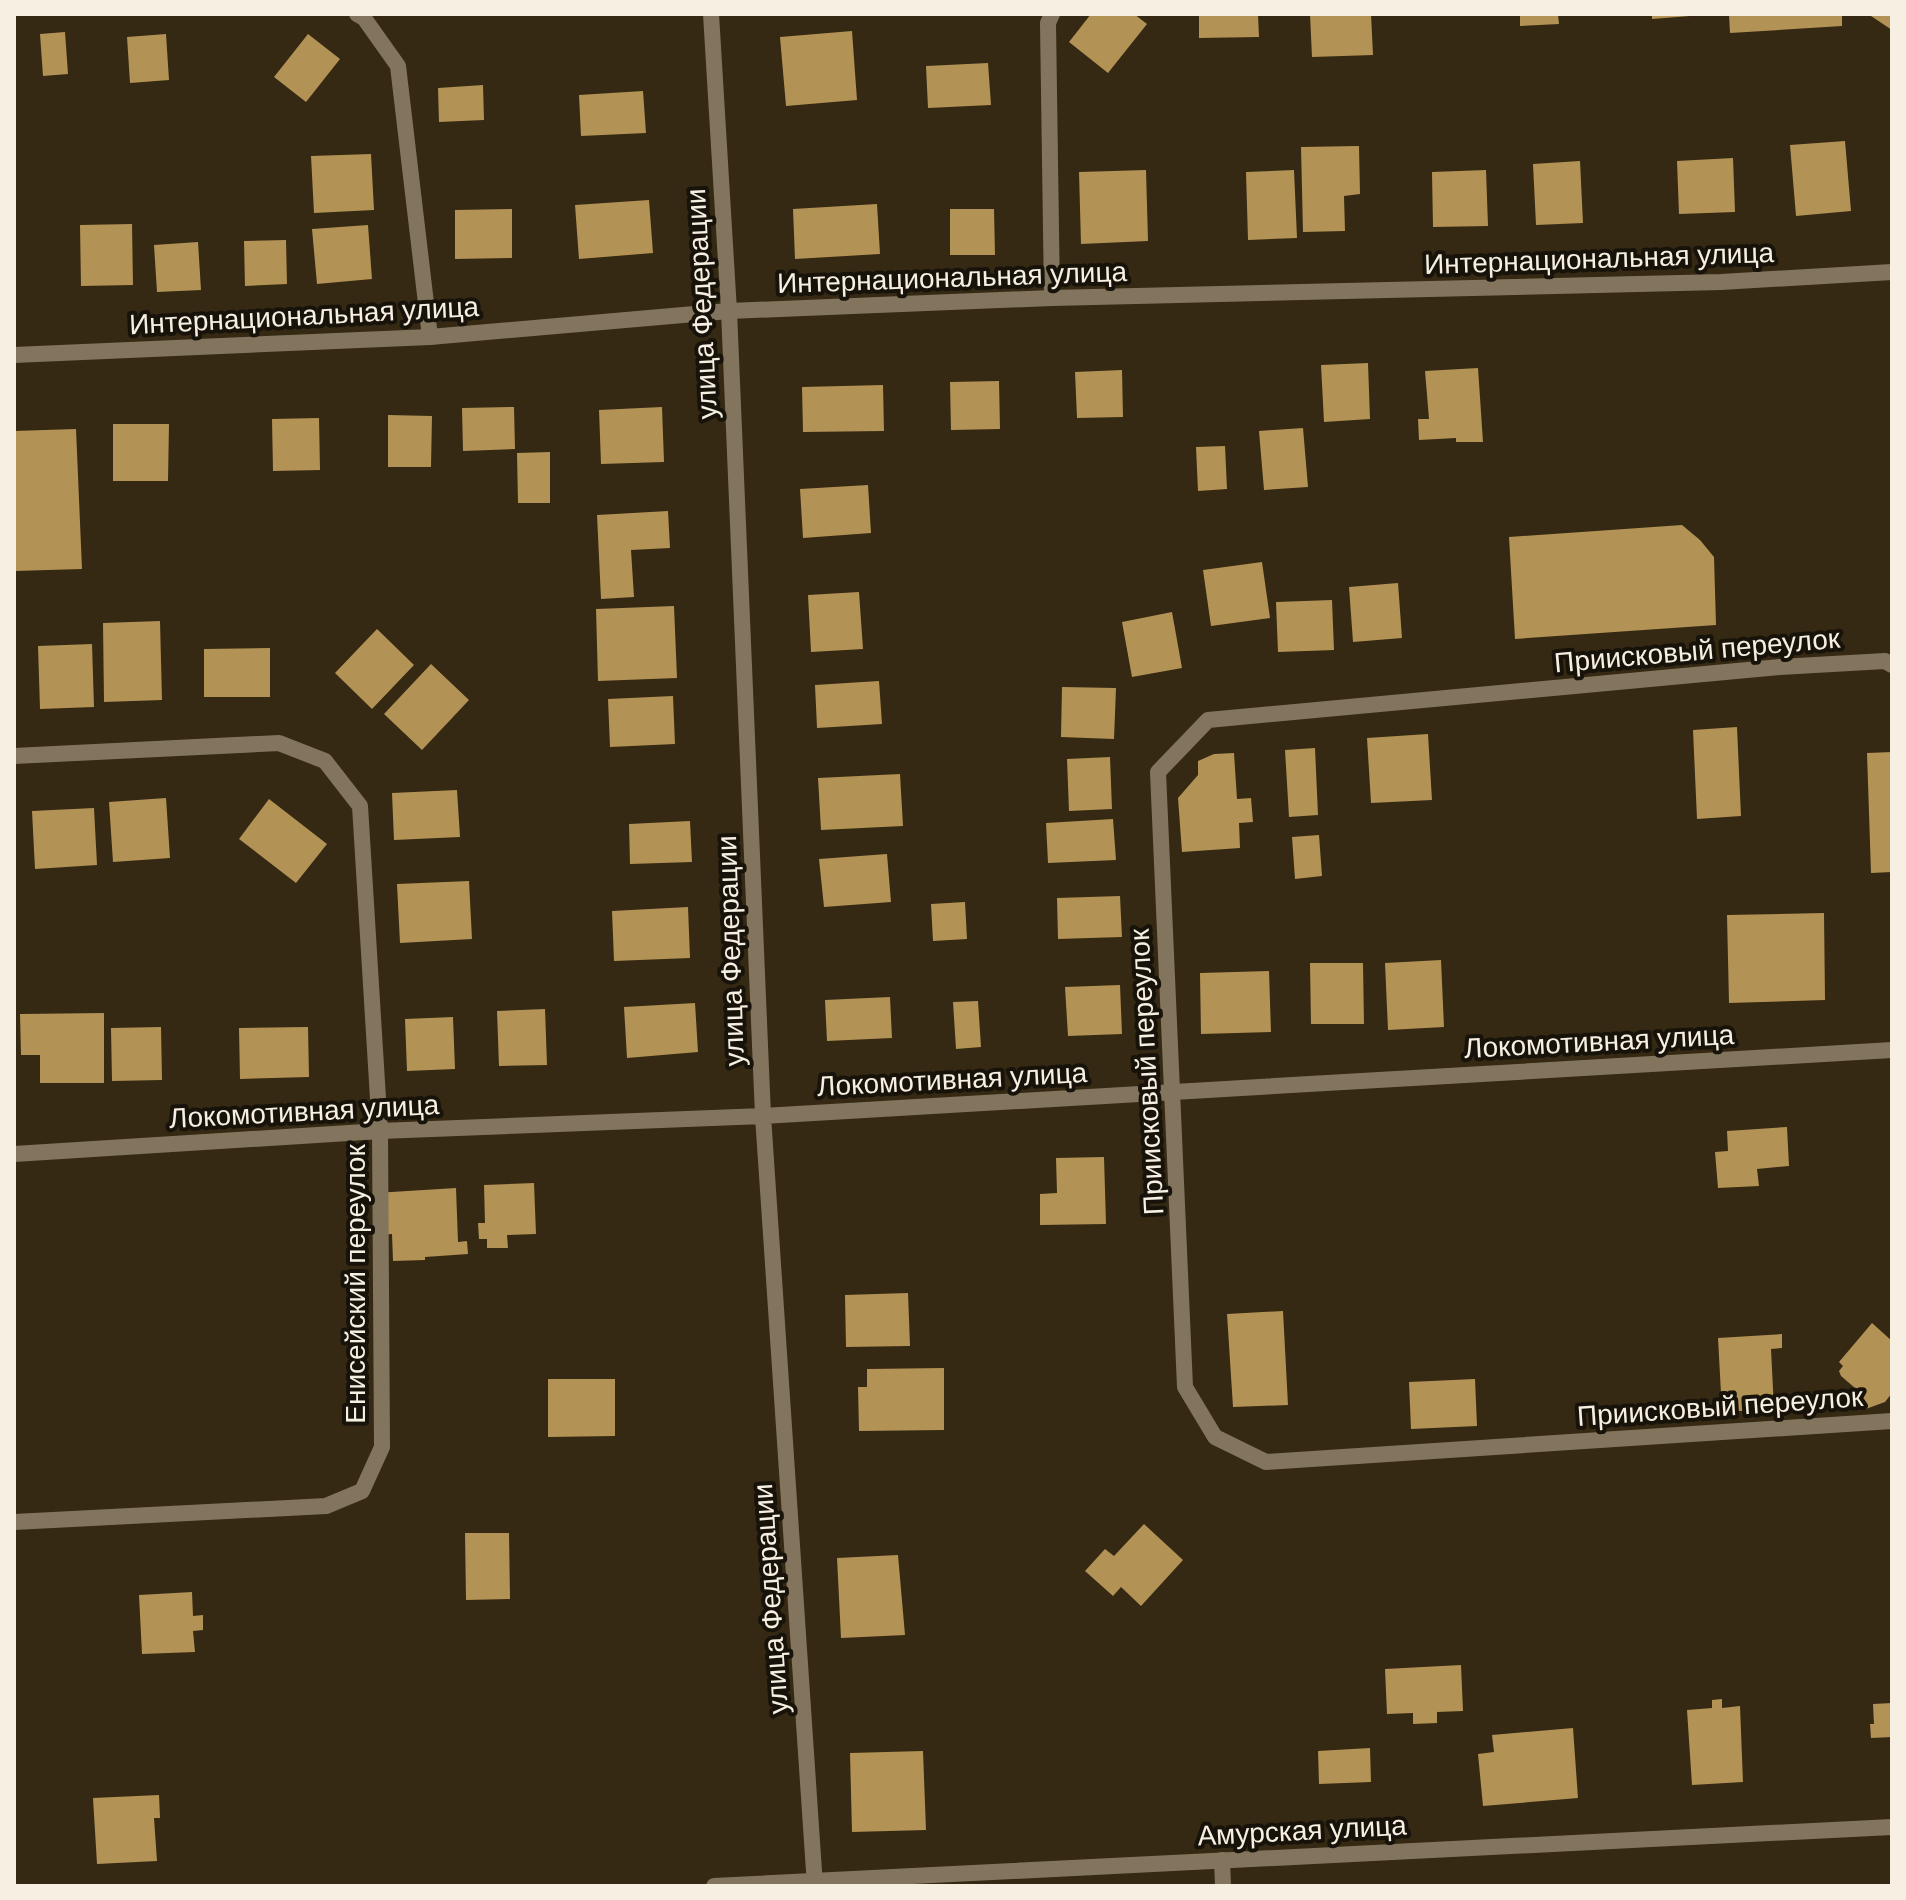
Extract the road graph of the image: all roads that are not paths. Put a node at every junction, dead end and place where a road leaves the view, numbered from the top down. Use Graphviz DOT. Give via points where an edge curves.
graph roads {
  1 [pos="357,14"];
  2 [pos="711,14"];
  3 [pos="1052,14"];
  4 [pos="1892,272"];
  5 [pos="1052,298"];
  6 [pos="729,311"];
  7 [pos="430,337"];
  8 [pos="14,355"];
  9 [pos="1892,665"];
  10 [pos="14,756"];
  11 [pos="1892,1050"];
  12 [pos="1174,1092"];
  13 [pos="763,1116"];
  14 [pos="380,1131"];
  15 [pos="14,1154"];
  16 [pos="1892,1421"];
  17 [pos="14,1522"];
  18 [pos="1892,1827"];
  19 [pos="1222,1860"];
  20 [pos="815,1883"];
  21 [pos="714,1886"];
  22 [pos="1223,1886"];
  1 -- 7 [label="street" via="398,66"];
  2 -- 6 [label="street, улица Федерации"];
  3 -- 5 [label="street"];
  4 -- 5 [label="street, Интернациональная улица" via="1721,282"];
  5 -- 6 [label="street, Интернациональная улица"];
  6 -- 7 [label="street, Интернациональная улица"];
  6 -- 13 [label="street, улица Федерации"];
  7 -- 8 [label="street, Интернациональная улица"];
  9 -- 12 [label="street, Приисковый переулок" via="1885,661 1780,667 1208,720 1158,772"];
  10 -- 14 [label="street, Енисейский переулок" via="279,743 325,761 360,806"];
  11 -- 12 [label="street, Локомотивная улица"];
  12 -- 13 [label="street, Локомотивная улица"];
  12 -- 16 [label="street, Приисковый переулок" via="1185,1387 1215,1437 1266,1462"];
  13 -- 14 [label="street, Локомотивная улица"];
  13 -- 20 [label="street, улица Федерации"];
  14 -- 15 [label="street, Локомотивная улица"];
  14 -- 17 [label="street, Енисейский переулок" via="382,1447 362,1491 326,1506"];
  18 -- 19 [label="street, Амурская улица"];
  19 -- 20 [label="street, Амурская улица"];
  19 -- 22 [label="street"];
  20 -- 21 [label="street, Амурская улица"];
}
